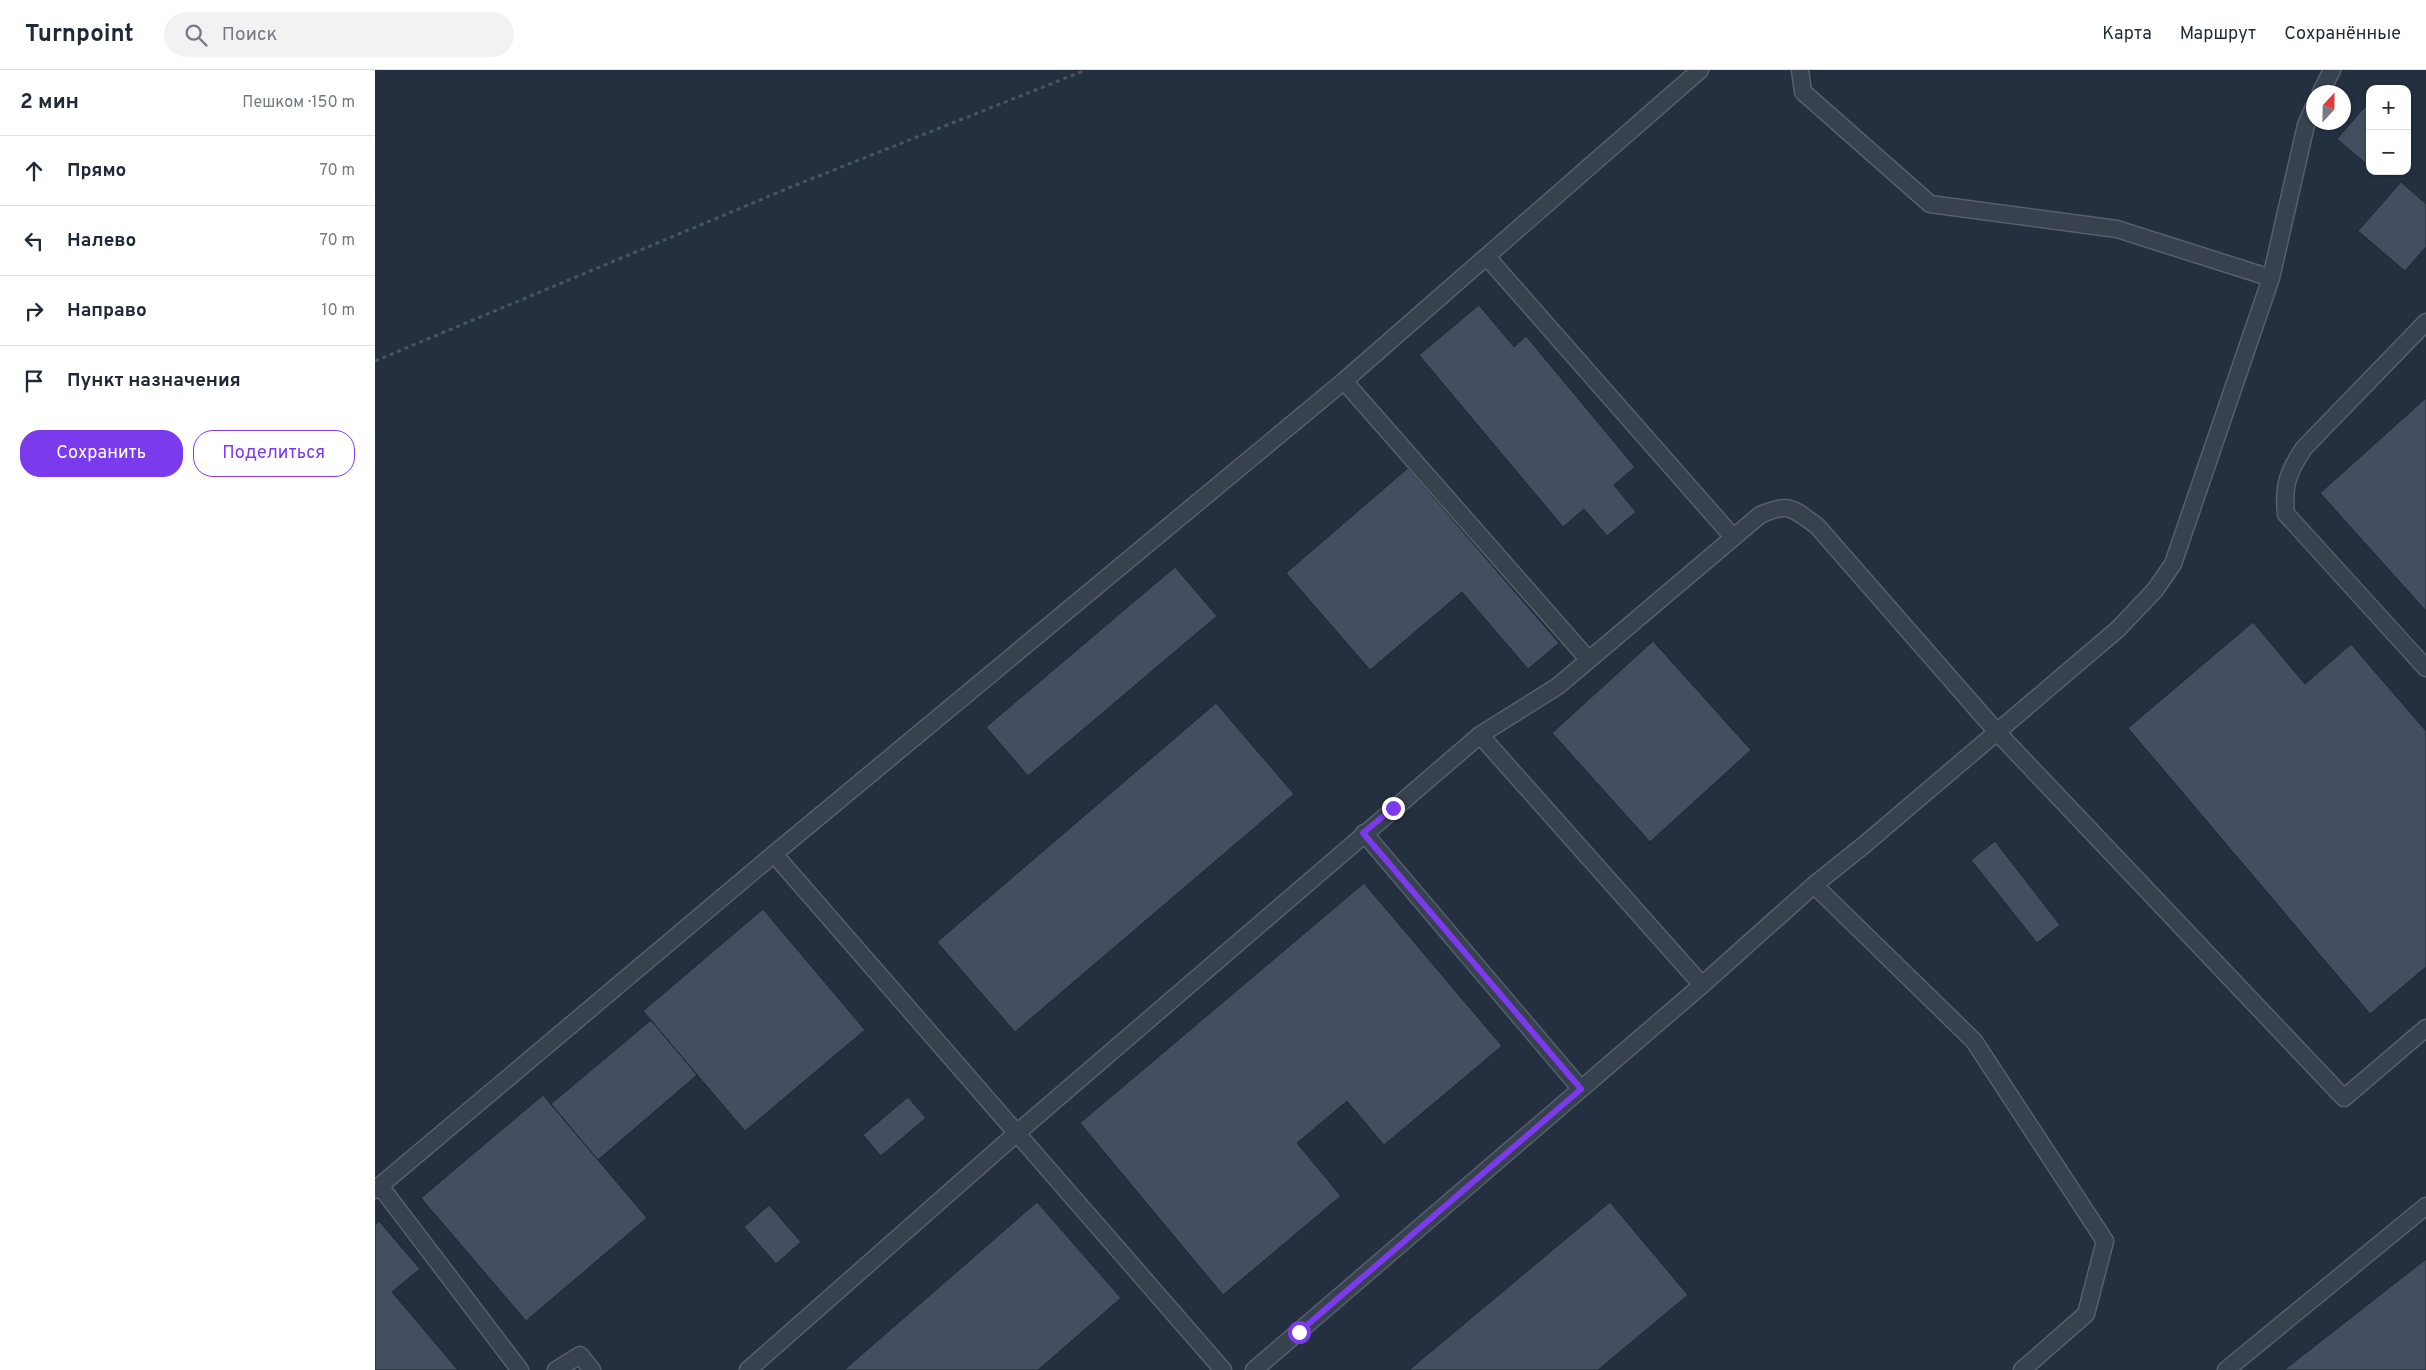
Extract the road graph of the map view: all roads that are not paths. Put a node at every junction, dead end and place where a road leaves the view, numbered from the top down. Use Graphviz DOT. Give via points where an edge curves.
graph roads {
  1 [pos="1700,70"];
  2 [pos="1800,70"];
  3 [pos="2332,70"];
  4 [pos="2324,85"];
  5 [pos="2306,125"];
  6 [pos="1487,258"];
  7 [pos="2271,278"];
  8 [pos="2426,322"];
  9 [pos="1344,381"];
  10 [pos="1733,537"];
  11 [pos="1588,659"];
  12 [pos="2426,668"];
  13 [pos="1997,732"];
  14 [pos="1480,735"];
  15 [pos="1363,833"];
  16 [pos="774,854"];
  17 [pos="1814,885"];
  18 [pos="1702,985"];
  19 [pos="2426,1028"];
  20 [pos="1581,1089"];
  21 [pos="1018,1132"];
  22 [pos="377,1188"];
  23 [pos="2426,1206"];
  24 [pos="520,1370"];
  25 [pos="556,1370"];
  26 [pos="592,1370"];
  27 [pos="748,1370"];
  28 [pos="1223,1370"];
  29 [pos="1254,1370"];
  30 [pos="2021,1370"];
  31 [pos="2226,1370"];
  1 -- 6 [label="lane"];
  2 -- 7 [label="lane" via="1803,92 1930,204 2117,229"];
  3 -- 4 [label="lane"];
  5 -- 7 [label="lane"];
  6 -- 9 [label="lane"];
  6 -- 10 [label="lane"];
  7 -- 13 [label="lane" via="2173,564 2155,590 2118,629"];
  8 -- 12 [label="lane" via="2304,448 2289,470 2284,493 2285,514"];
  9 -- 11 [label="lane"];
  9 -- 16 [label="lane"];
  10 -- 11 [label="lane"];
  10 -- 13 [label="lane" via="1760,515 1780,506 1796,511 1817,526"];
  11 -- 14 [label="lane" via="1558,686"];
  13 -- 17 [label="lane"];
  13 -- 19 [label="lane" via="2344,1098"];
  14 -- 15 [label="lane"];
  14 -- 18 [label="lane"];
  15 -- 20 [label="lane"];
  15 -- 21 [label="lane"];
  16 -- 21 [label="lane"];
  16 -- 22 [label="lane"];
  17 -- 18 [label="lane"];
  17 -- 30 [label="lane" via="1974,1041 2105,1241 2086,1314"];
  18 -- 20 [label="lane"];
  20 -- 29 [label="lane"];
  21 -- 27 [label="lane"];
  21 -- 28 [label="lane"];
  22 -- 24 [label="lane"];
  23 -- 31 [label="lane"];
  25 -- 26 [label="lane" via="580,1355"];
}
